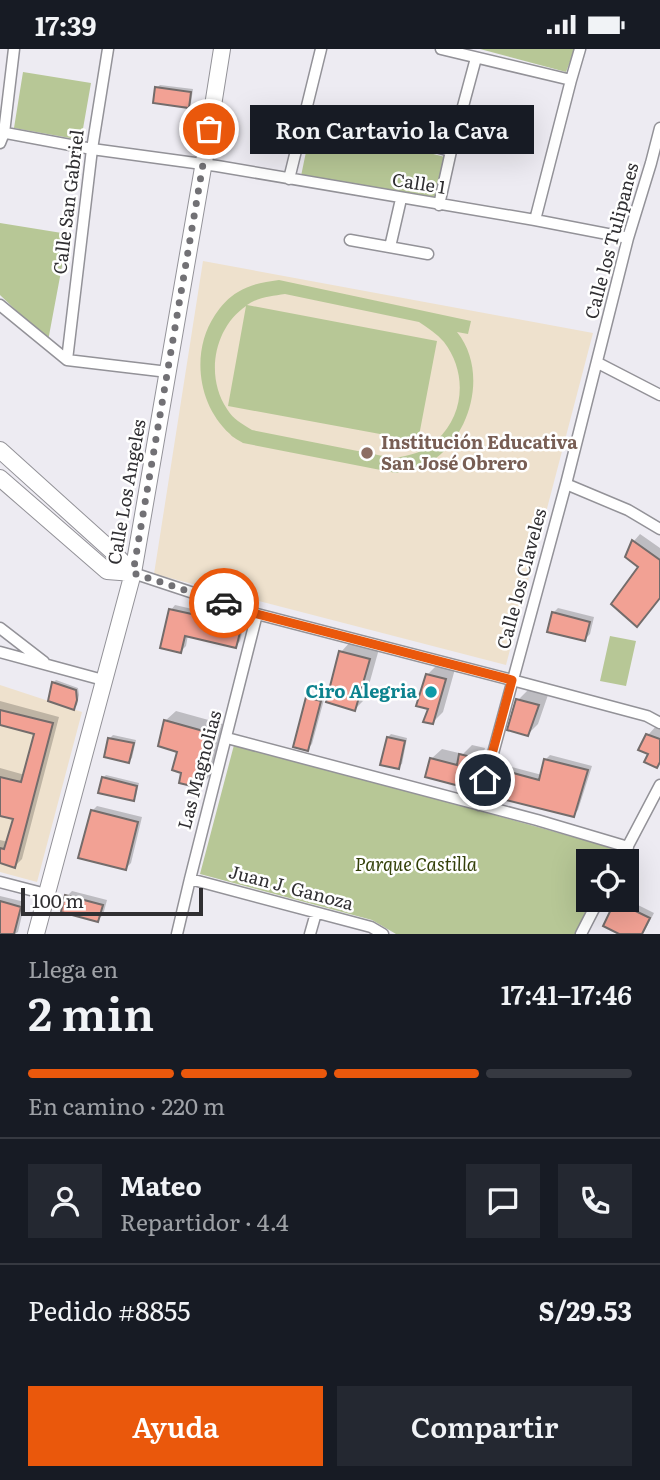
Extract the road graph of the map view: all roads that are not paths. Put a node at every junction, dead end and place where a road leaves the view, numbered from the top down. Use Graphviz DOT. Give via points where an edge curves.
graph roads {
  1 [pos="14,49"];
  2 [pos="108,49"];
  3 [pos="222,49"];
  4 [pos="321,49"];
  5 [pos="441,49"];
  6 [pos="580,49"];
  7 [pos="476,58"];
  8 [pos="571,80"];
  9 [pos="305,113"];
  10 [pos="660,128"];
  11 [pos="1,136"];
  12 [pos="92,149"];
  13 [pos="451,151"];
  14 [pos="204,165"];
  15 [pos="656,167"];
  16 [pos="289,179"];
  17 [pos="401,198"];
  18 [pos="439,205"];
  19 [pos="535,220"];
  20 [pos="628,238"];
  21 [pos="350,240"];
  22 [pos="390,247"];
  23 [pos="428,254"];
  24 [pos="0,306"];
  25 [pos="67,361"];
  26 [pos="598,363"];
  27 [pos="168,372"];
  28 [pos="660,395"];
  29 [pos="0,450"];
  30 [pos="0,478"];
  31 [pos="566,484"];
  32 [pos="660,529"];
  33 [pos="133,573"];
  34 [pos="257,614"];
  35 [pos="0,628"];
  36 [pos="0,652"];
  37 [pos="49,665"];
  38 [pos="103,680"];
  39 [pos="512,680"];
  40 [pos="660,723"];
  41 [pos="227,738"];
  42 [pos="660,785"];
  43 [pos="479,805"];
  44 [pos="628,847"];
  45 [pos="190,879"];
  46 [pos="0,882"];
  47 [pos="46,894"];
  48 [pos="592,912"];
  49 [pos="316,913"];
  50 [pos="36,934"];
  51 [pos="177,934"];
  52 [pos="310,934"];
  53 [pos="383,934"];
  54 [pos="581,934"];
  1 -- 11 [label="street"];
  2 -- 12 [label="street, Calle San Gabriel"];
  3 -- 14 [label="street, Calle Los Angeles"];
  4 -- 9 [label="street"];
  5 -- 7 [label="street"];
  6 -- 8 [label="street"];
  7 -- 8 [label="street"];
  7 -- 13 [label="street"];
  8 -- 19 [label="street"];
  9 -- 13 [label="street"];
  9 -- 16 [label="street"];
  10 -- 15 [label="street, Calle los Tulipanes"];
  11 -- 12 [label="street, Calle 1"];
  12 -- 14 [label="street, Calle 1"];
  12 -- 25 [label="street, Calle San Gabriel"];
  13 -- 18 [label="street"];
  14 -- 16 [label="street, Calle 1"];
  14 -- 27 [label="street, Calle Los Angeles"];
  15 -- 20 [label="street, Calle los Tulipanes"];
  16 -- 17 [label="street, Calle 1"];
  17 -- 18 [label="street, Calle 1"];
  17 -- 22 [label="street"];
  18 -- 19 [label="street, Calle 1"];
  19 -- 20 [label="street, Calle 1"];
  20 -- 26 [label="street, Calle los Tulipanes"];
  21 -- 22 [label="street"];
  22 -- 23 [label="street"];
  24 -- 25 [label="street"];
  25 -- 27 [label="street"];
  26 -- 28 [label="street"];
  26 -- 31 [label="street, Calle los Claveles"];
  27 -- 33 [label="street, Calle Los Angeles"];
  29 -- 33 [label="street"];
  30 -- 33 [label="street" via="107,571"];
  31 -- 32 [label="street"];
  31 -- 39 [label="street, Calle los Claveles"];
  33 -- 34 [label="street"];
  33 -- 38 [label="street, Calle Los Angeles"];
  34 -- 39 [label="street"];
  34 -- 41 [label="street, Las Magnolias"];
  35 -- 37 [label="street"];
  36 -- 37 [label="street"];
  37 -- 38 [label="street"];
  38 -- 47 [label="street, Calle Los Angeles"];
  39 -- 40 [label="street"];
  39 -- 43 [label="street, Calle los Claveles"];
  41 -- 43 [label="street"];
  41 -- 45 [label="street, Las Magnolias"];
  42 -- 44 [label="street"];
  43 -- 44 [label="street"];
  45 -- 49 [label="street, Juan J. Ganoza"];
  45 -- 51 [label="street, Las Magnolias"];
  46 -- 47 [label="street"];
  47 -- 50 [label="street, Calle Los Angeles"];
  48 -- 54 [label="street"];
  49 -- 52 [label="street"];
  49 -- 53 [label="street, Juan J. Ganoza"];
}
